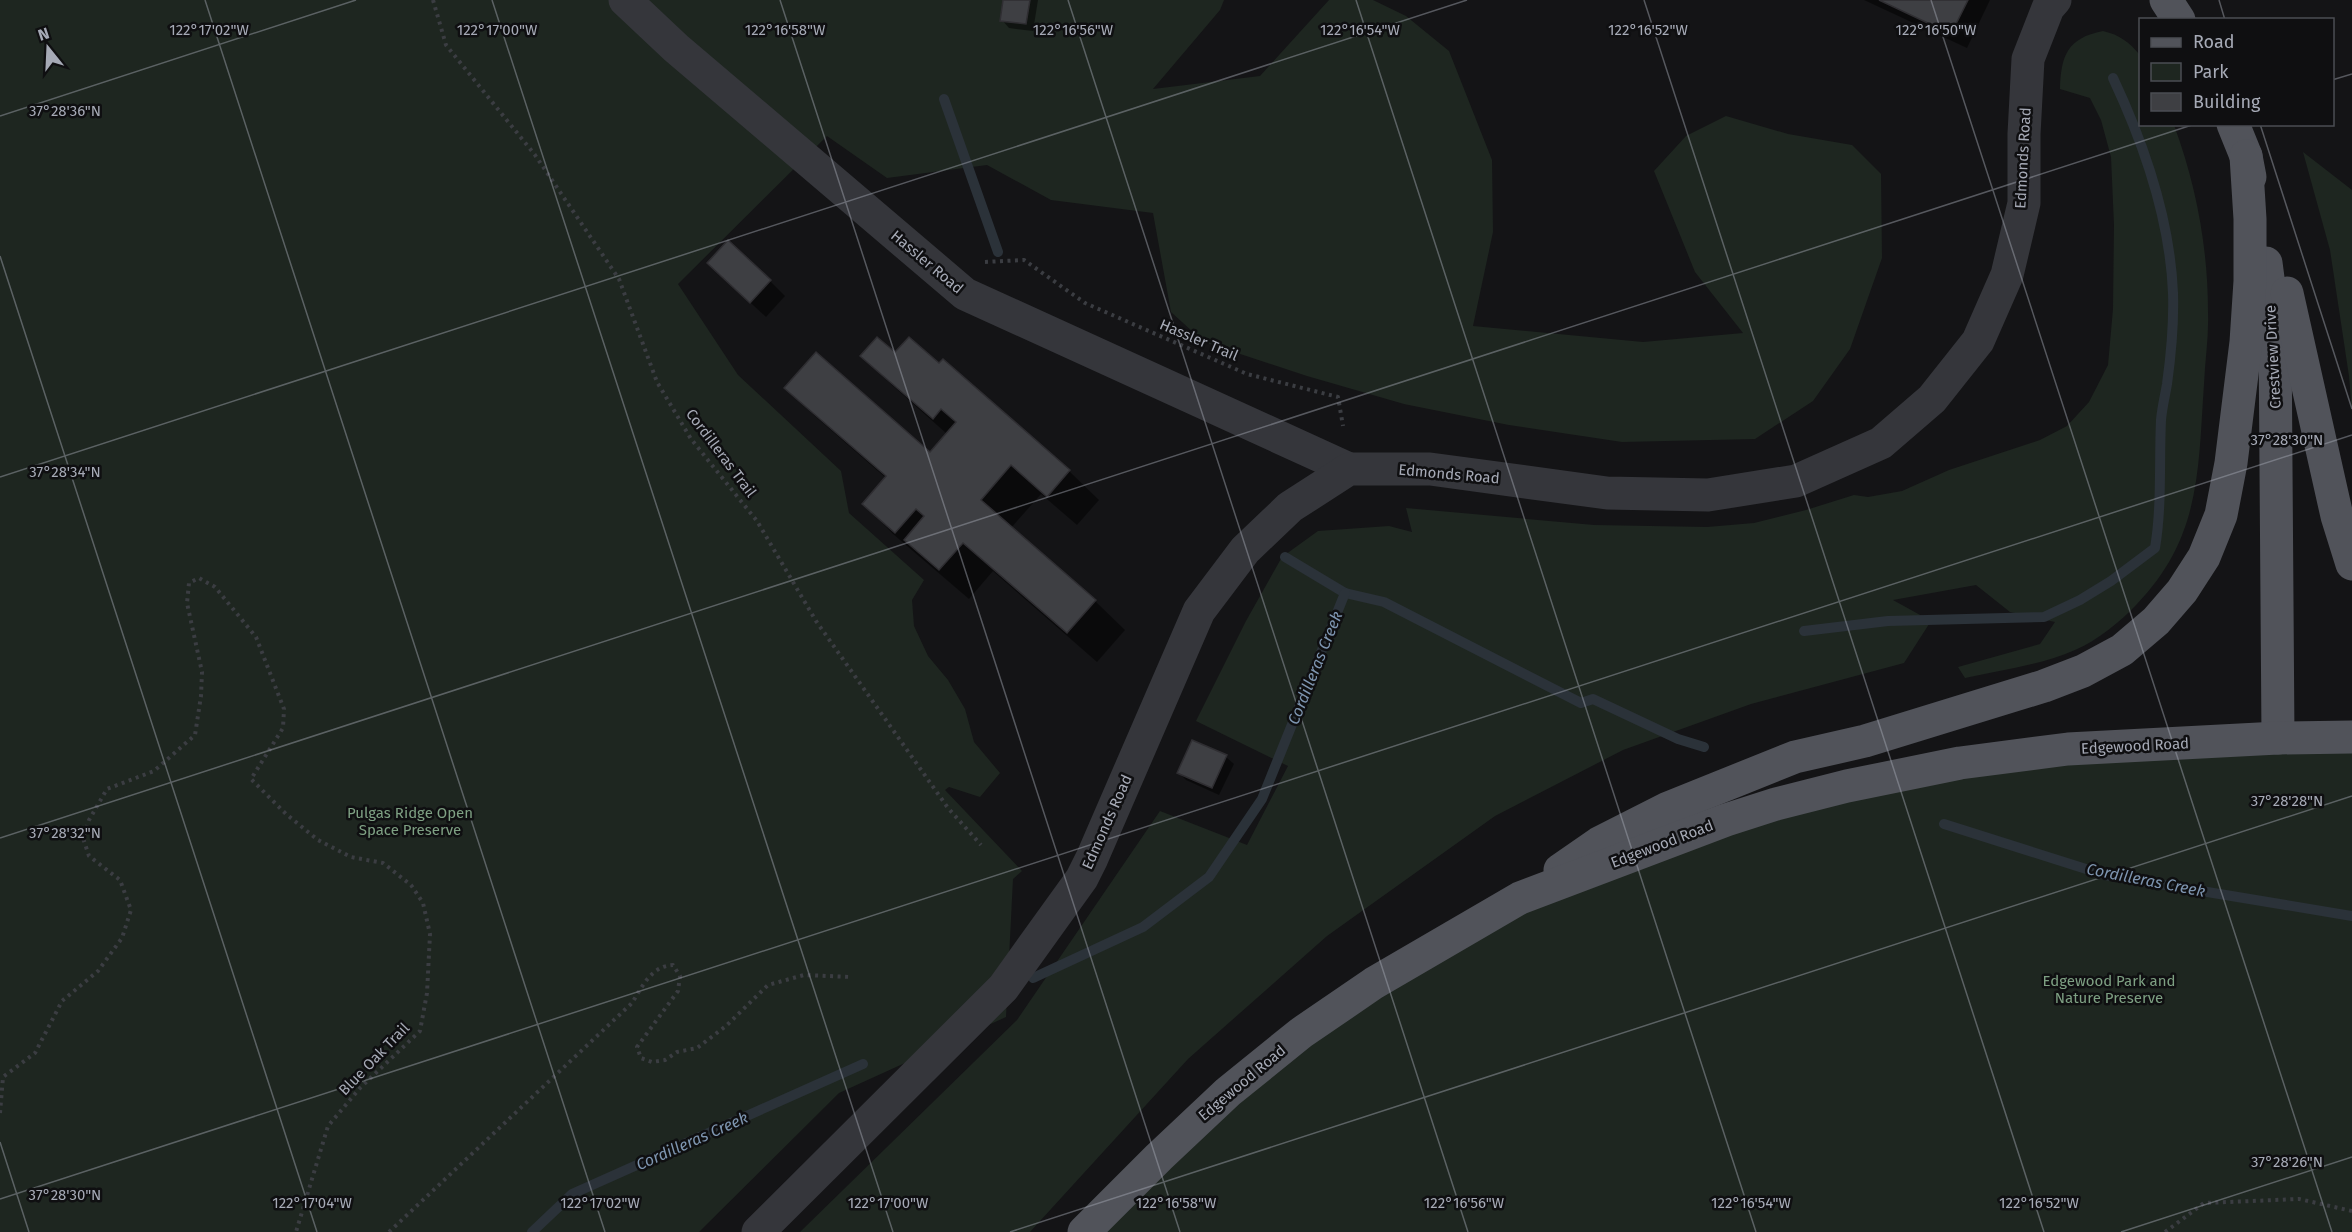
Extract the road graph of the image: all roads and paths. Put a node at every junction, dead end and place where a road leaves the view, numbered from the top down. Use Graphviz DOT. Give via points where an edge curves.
graph roads {
  1 [pos="433,0"];
  2 [pos="625,0"];
  3 [pos="2055,0"];
  4 [pos="2166,0"];
  5 [pos="2178,18"];
  6 [pos="2234,126"];
  7 [pos="2246,156"];
  8 [pos="994,262"];
  9 [pos="1349,469"];
  10 [pos="2352,564"];
  11 [pos="2352,737"];
  12 [pos="2278,738"];
  13 [pos="981,845"];
  14 [pos="1520,898"];
  15 [pos="851,976"];
  16 [pos="0,1113"];
  17 [pos="2352,1211"];
  18 [pos="296,1232"];
  19 [pos="389,1232"];
  20 [pos="758,1232"];
  21 [pos="1084,1232"];
  22 [pos="2166,1232"];
  1 -- 13 [label="path, Cordilleras Trail" via="446,45 535,155 619,279 657,382 692,439 758,521 816,621 948,808"];
  2 -- 9 [label="street, Hassler Road" via="965,294"];
  3 -- 9 [label="street, Edmonds Road" via="2048,8 2028,59 2024,203 2007,275 1978,341 1932,399 1881,443 1796,481 1708,495 1607,493 1430,469"];
  4 -- 5 [label="main road"];
  6 -- 7 [label="main road, Crestview Drive"];
  7 -- 10 [label="main road" via="2296,326 2337,516"];
  7 -- 12 [label="main road, Crestview Drive" via="2275,332"];
  7 -- 14 [label="main road" via="2250,281 2245,353 2221,514 2204,557 2156,621 2122,650 2044,686 1865,741 1795,758 1668,808 1599,843"];
  8 -- 9 [label="path, Hassler Trail" via="1024,260 1085,303 1248,374 1338,397"];
  9 -- 20 [label="street, Edmonds Road" via="1290,507 1245,550 1199,611 1082,878 1003,988"];
  11 -- 12 [label="main road, Edgewood Road"];
  12 -- 14 [label="main road, Edgewood Road" via="2068,749 1960,763 1847,786 1726,819"];
  14 -- 21 [label="main road, Edgewood Road" via="1374,983 1301,1033 1220,1100"];
  15 -- 19 [label="path" via="804,975 768,985 697,1048 652,1062 641,1058 637,1047 678,990 680,976 673,966 664,966 649,976 632,1003"];
  16 -- 18 [label="path, Blue Oak Trail" via="3,1077 35,1053 62,1001 98,971 122,938 131,910 120,880 89,856 83,838 107,789 154,771 195,735 202,672 187,603 189,583 199,579 215,587 256,638 284,709 284,728 251,779 318,840 351,857 383,863 411,885 423,903 430,934 420,1031 360,1088 328,1126"];
  17 -- 22 [label="path" via="2299,1199 2204,1203"];
}
